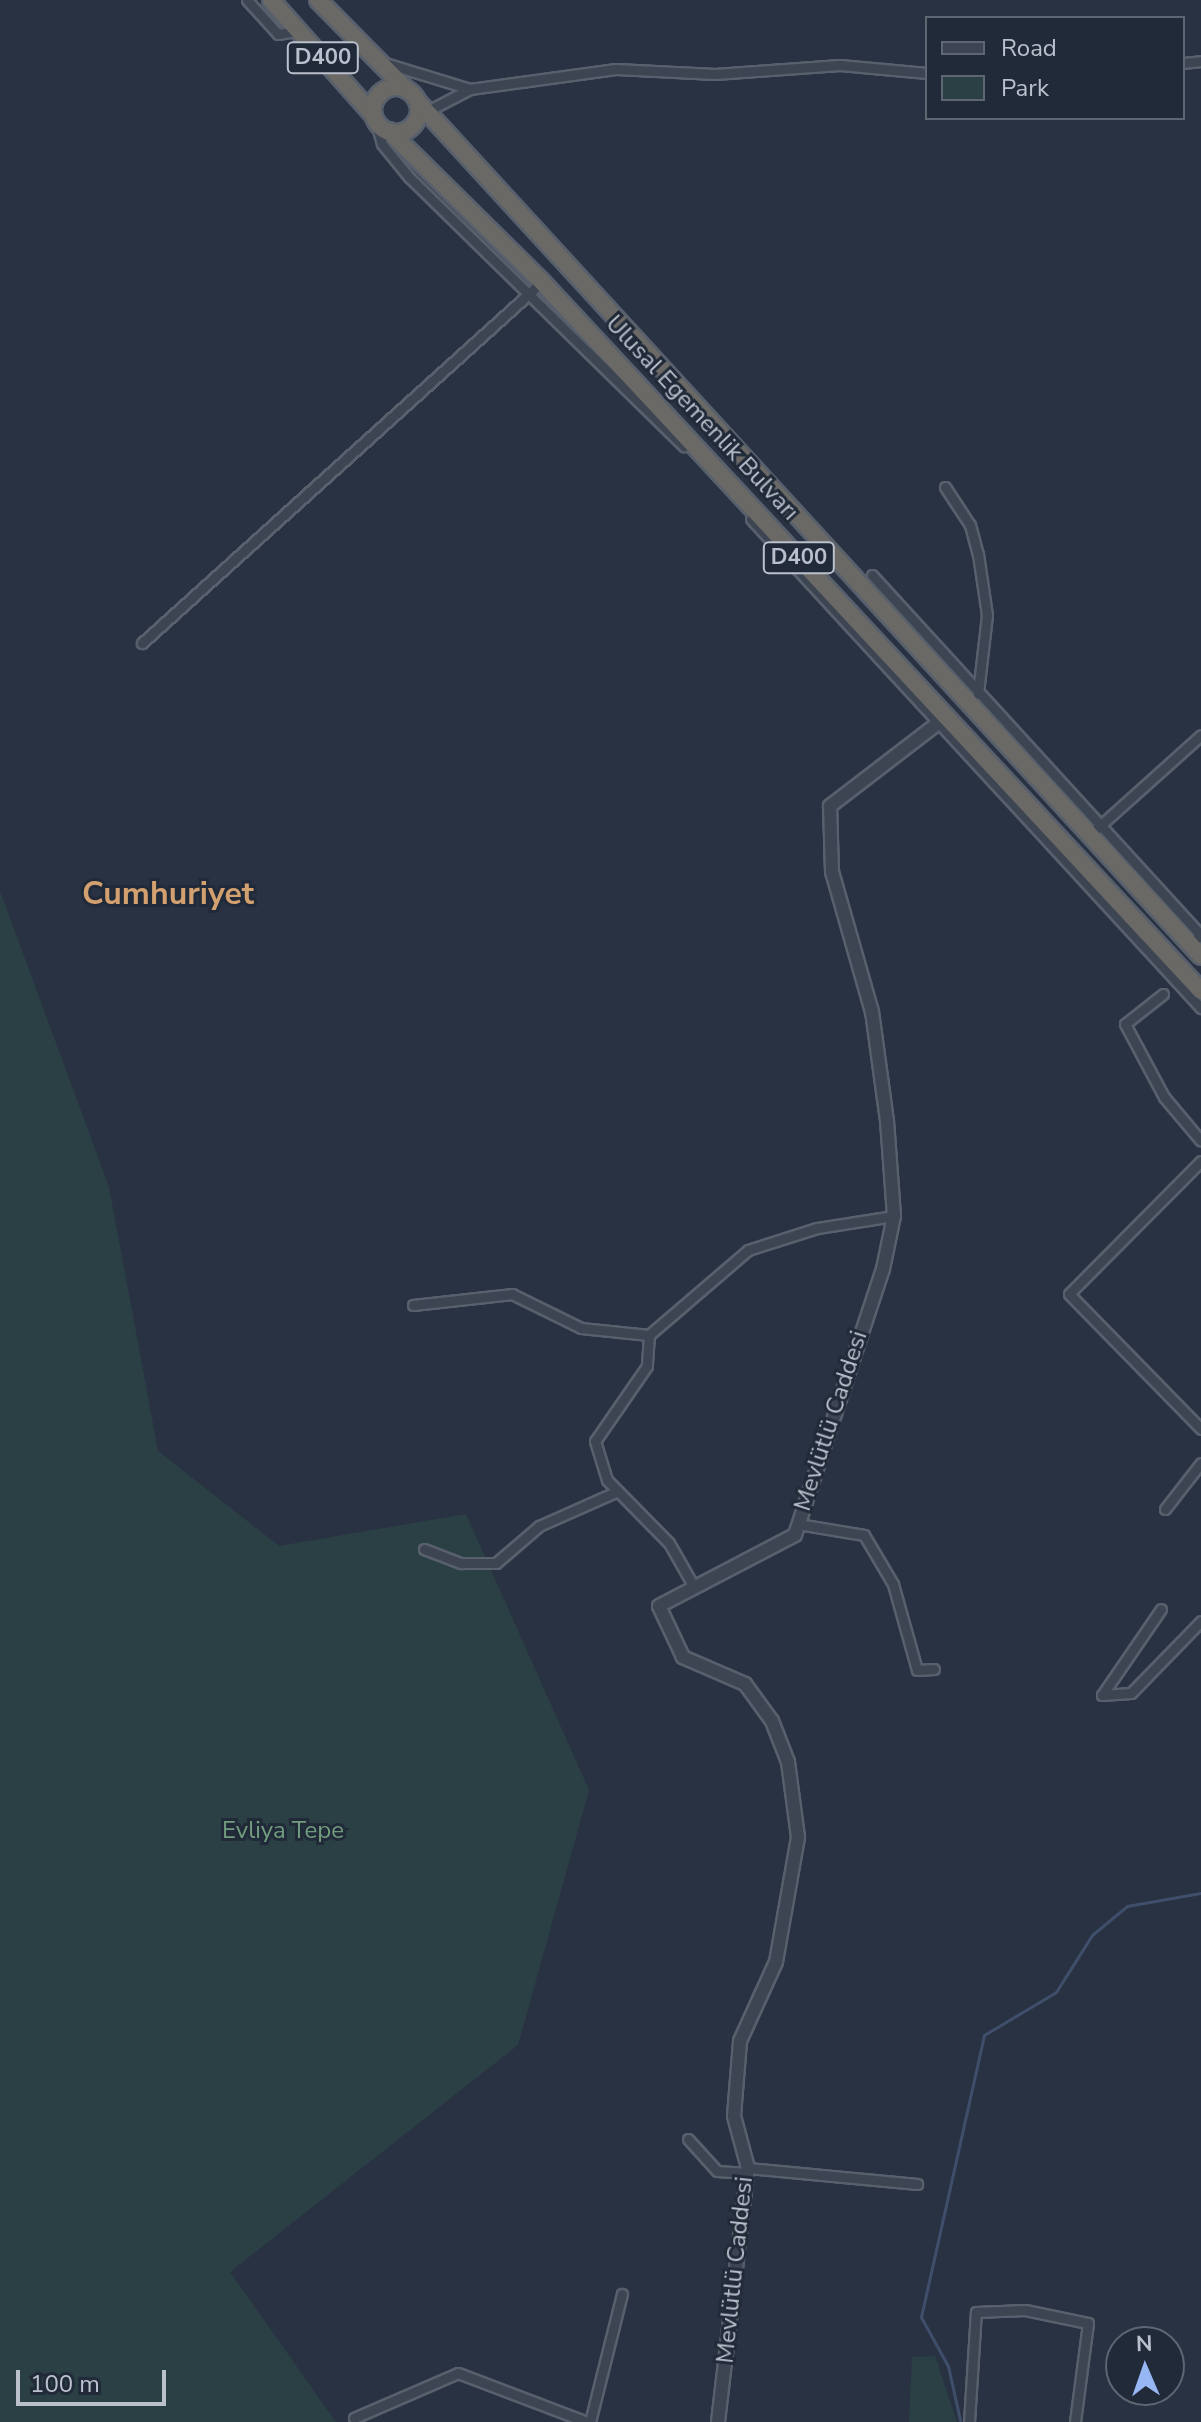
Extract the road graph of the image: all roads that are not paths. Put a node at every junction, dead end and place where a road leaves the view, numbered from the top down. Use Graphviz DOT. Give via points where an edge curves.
graph roads {
  1 [pos="247,0"];
  2 [pos="271,0"];
  3 [pos="318,0"];
  4 [pos="298,31"];
  5 [pos="377,61"];
  6 [pos="925,73"];
  7 [pos="470,89"];
  8 [pos="417,104"];
  9 [pos="374,116"];
  10 [pos="389,131"];
  11 [pos="542,282"];
  12 [pos="528,295"];
  13 [pos="699,456"];
  14 [pos="945,487"];
  15 [pos="872,575"];
  16 [pos="142,643"];
  17 [pos="978,693"];
  18 [pos="942,720"];
  19 [pos="1201,735"];
  20 [pos="1094,831"];
  21 [pos="1196,950"];
  22 [pos="1201,991"];
  23 [pos="1163,994"];
  24 [pos="1201,1008"];
  25 [pos="1201,1141"];
  26 [pos="1201,1161"];
  27 [pos="894,1216"];
  28 [pos="413,1305"];
  29 [pos="649,1335"];
  30 [pos="1201,1429"];
  31 [pos="1201,1463"];
  32 [pos="618,1491"];
  33 [pos="1165,1509"];
  34 [pos="798,1524"];
  35 [pos="424,1549"];
  36 [pos="693,1585"];
  37 [pos="1161,1609"];
  38 [pos="1201,1621"];
  39 [pos="934,1669"];
  40 [pos="688,2139"];
  41 [pos="747,2170"];
  42 [pos="917,2184"];
  43 [pos="622,2294"];
  44 [pos="354,2418"];
  45 [pos="589,2422"];
  46 [pos="718,2422"];
  47 [pos="969,2422"];
  48 [pos="1075,2422"];
  1 -- 4 [label="street" via="278,34"];
  2 -- 4 [label="highway, D400"];
  3 -- 5 [label="highway, Ulusal Egemenlik Bulvarı / D400"];
  4 -- 9 [label="highway, D400"];
  5 -- 7 [label="street"];
  5 -- 8 [label="highway, Ulusal Egemenlik Bulvarı / D400"];
  6 -- 7 [label="street" via="840,65 715,74 616,69"];
  7 -- 8 [label="street"];
  8 -- 9 [label="highway" via="385,90"];
  8 -- 10 [label="highway" via="410,128"];
  8 -- 20 [label="highway, Ulusal Egemenlik Bulvarı / D400"];
  9 -- 10 [label="highway, Ulusal Egemenlik Bulvarı"];
  9 -- 12 [label="street" via="391,158"];
  10 -- 11 [label="highway, Ulusal Egemenlik Bulvarı / D400"];
  11 -- 12 [label="street"];
  11 -- 13 [label="highway, Ulusal Egemenlik Bulvarı / D400"];
  12 -- 13 [label="street"];
  12 -- 16 [label="street"];
  13 -- 18 [label="highway, Ulusal Egemenlik Bulvarı / D400"];
  14 -- 17 [label="street" via="978,554 987,615"];
  15 -- 17 [label="street"];
  17 -- 20 [label="street"];
  18 -- 22 [label="highway, Ulusal Egemenlik Bulvarı / D400"];
  18 -- 24 [label="street"];
  18 -- 27 [label="street, Mevlütlü Caddesi" via="830,806 832,872 872,1012"];
  19 -- 20 [label="street"];
  20 -- 21 [label="highway, Ulusal Egemenlik Bulvarı / D400"];
  23 -- 25 [label="street" via="1125,1024 1164,1097"];
  26 -- 30 [label="street" via="1069,1294"];
  27 -- 29 [label="street" via="817,1228 748,1250"];
  27 -- 34 [label="street, Mevlütlü Caddesi"];
  28 -- 29 [label="street" via="512,1294 581,1328"];
  29 -- 32 [label="street" via="647,1366 595,1441"];
  31 -- 33 [label="street"];
  32 -- 35 [label="street" via="539,1526 496,1563 461,1563"];
  32 -- 36 [label="street" via="669,1543"];
  34 -- 36 [label="street, Mevlütlü Caddesi" via="795,1535"];
  34 -- 39 [label="street" via="864,1535 893,1584 917,1670"];
  36 -- 41 [label="street, Mevlütlü Caddesi" via="659,1606 683,1657 745,1684 772,1721 788,1762 798,1837 776,1962 740,2041 734,2116"];
  37 -- 38 [label="street" via="1102,1695 1131,1693"];
  40 -- 41 [label="street" via="717,2171"];
  41 -- 42 [label="street"];
  41 -- 46 [label="street, Mevlütlü Caddesi"];
  43 -- 45 [label="street"];
  44 -- 45 [label="street" via="458,2373"];
  47 -- 48 [label="street" via="976,2312 1025,2310 1088,2323"];
}
